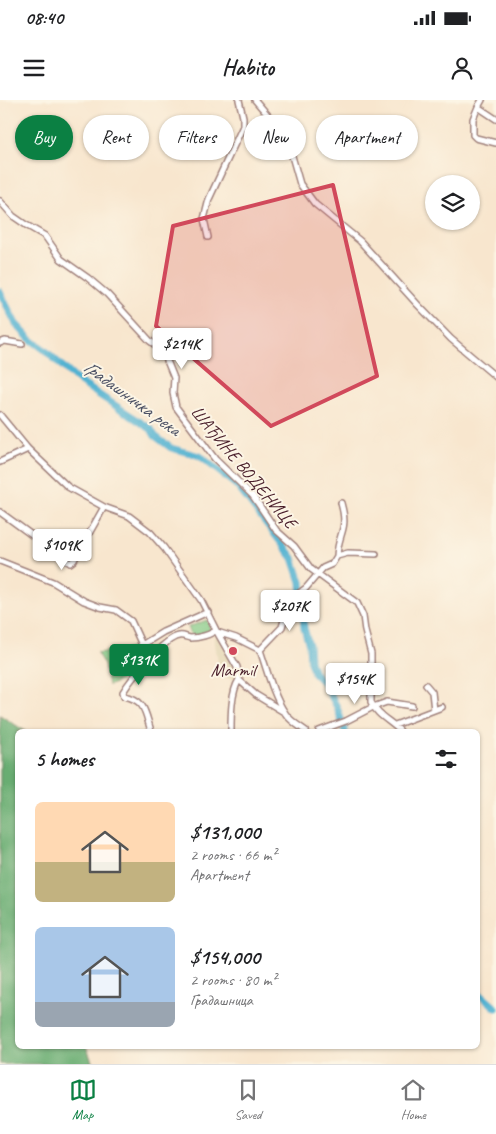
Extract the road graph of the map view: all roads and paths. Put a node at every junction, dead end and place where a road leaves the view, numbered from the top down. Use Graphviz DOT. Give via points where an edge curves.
graph roads {
  1 [pos="239,100"];
  2 [pos="255,100"];
  3 [pos="482,100"];
  4 [pos="478,107"];
  5 [pos="496,119"];
  6 [pos="496,143"];
  7 [pos="0,202"];
  8 [pos="208,237"];
  9 [pos="0,343"];
  10 [pos="22,344"];
  11 [pos="496,377"];
  12 [pos="0,415"];
  13 [pos="28,449"];
  14 [pos="0,462"];
  15 [pos="341,503"];
  16 [pos="104,507"];
  17 [pos="0,512"];
  18 [pos="376,554"];
  19 [pos="337,556"];
  20 [pos="0,562"];
  21 [pos="319,574"];
  22 [pos="208,612"];
  23 [pos="217,631"];
  24 [pos="260,650"];
  25 [pos="239,680"];
  26 [pos="426,685"];
  27 [pos="412,706"];
  28 [pos="373,707"];
  29 [pos="442,707"];
  30 [pos="434,710"];
  31 [pos="284,712"];
  32 [pos="395,725"];
  33 [pos="151,729"];
  34 [pos="231,729"];
  35 [pos="303,729"];
  36 [pos="324,729"];
  37 [pos="398,729"];
  1 -- 8 [label="street" via="243,126 209,199 204,219"];
  2 -- 11 [label="street" via="284,134 300,184 315,204 360,241 451,339"];
  3 -- 4 [label="street"];
  4 -- 5 [label="street"];
  4 -- 6 [label="street" via="473,119 473,135"];
  7 -- 21 [label="street, ШАЂИНЕ ВОДЕНИЦЕ" via="13,216 45,236 61,259 107,294 150,342 163,351 174,378 176,407 215,459 253,496 276,530"];
  9 -- 10 [label="street"];
  12 -- 13 [label="street"];
  13 -- 14 [label="street"];
  13 -- 16 [label="street" via="72,491"];
  15 -- 19 [label="street" via="345,524"];
  16 -- 17 [label="street" via="70,563"];
  16 -- 22 [label="street" via="129,516 156,539"];
  18 -- 19 [label="street"];
  19 -- 21 [label="street"];
  20 -- 22 [label="street" via="53,582 100,607 116,610 131,620 142,645"];
  21 -- 24 [label="street" via="290,600 282,627"];
  21 -- 28 [label="street, ШАЂИНЕ ВОДЕНИЦЕ" via="352,598 361,609 372,663 370,697"];
  22 -- 23 [label="street"];
  23 -- 24 [label="street"];
  23 -- 25 [label="street" via="237,667"];
  23 -- 33 [label="street" via="191,638 179,635 155,653 131,680 123,692 124,696 141,704"];
  24 -- 31 [label="street"];
  25 -- 31 [label="street"];
  25 -- 34 [label="street" via="235,687"];
  26 -- 30 [label="street" via="432,692"];
  27 -- 28 [label="street" via="388,702"];
  28 -- 32 [label="street"];
  28 -- 36 [label="street"];
  29 -- 30 [label="street"];
  30 -- 32 [label="street"];
  31 -- 35 [label="street"];
  32 -- 37 [label="street"];
}
